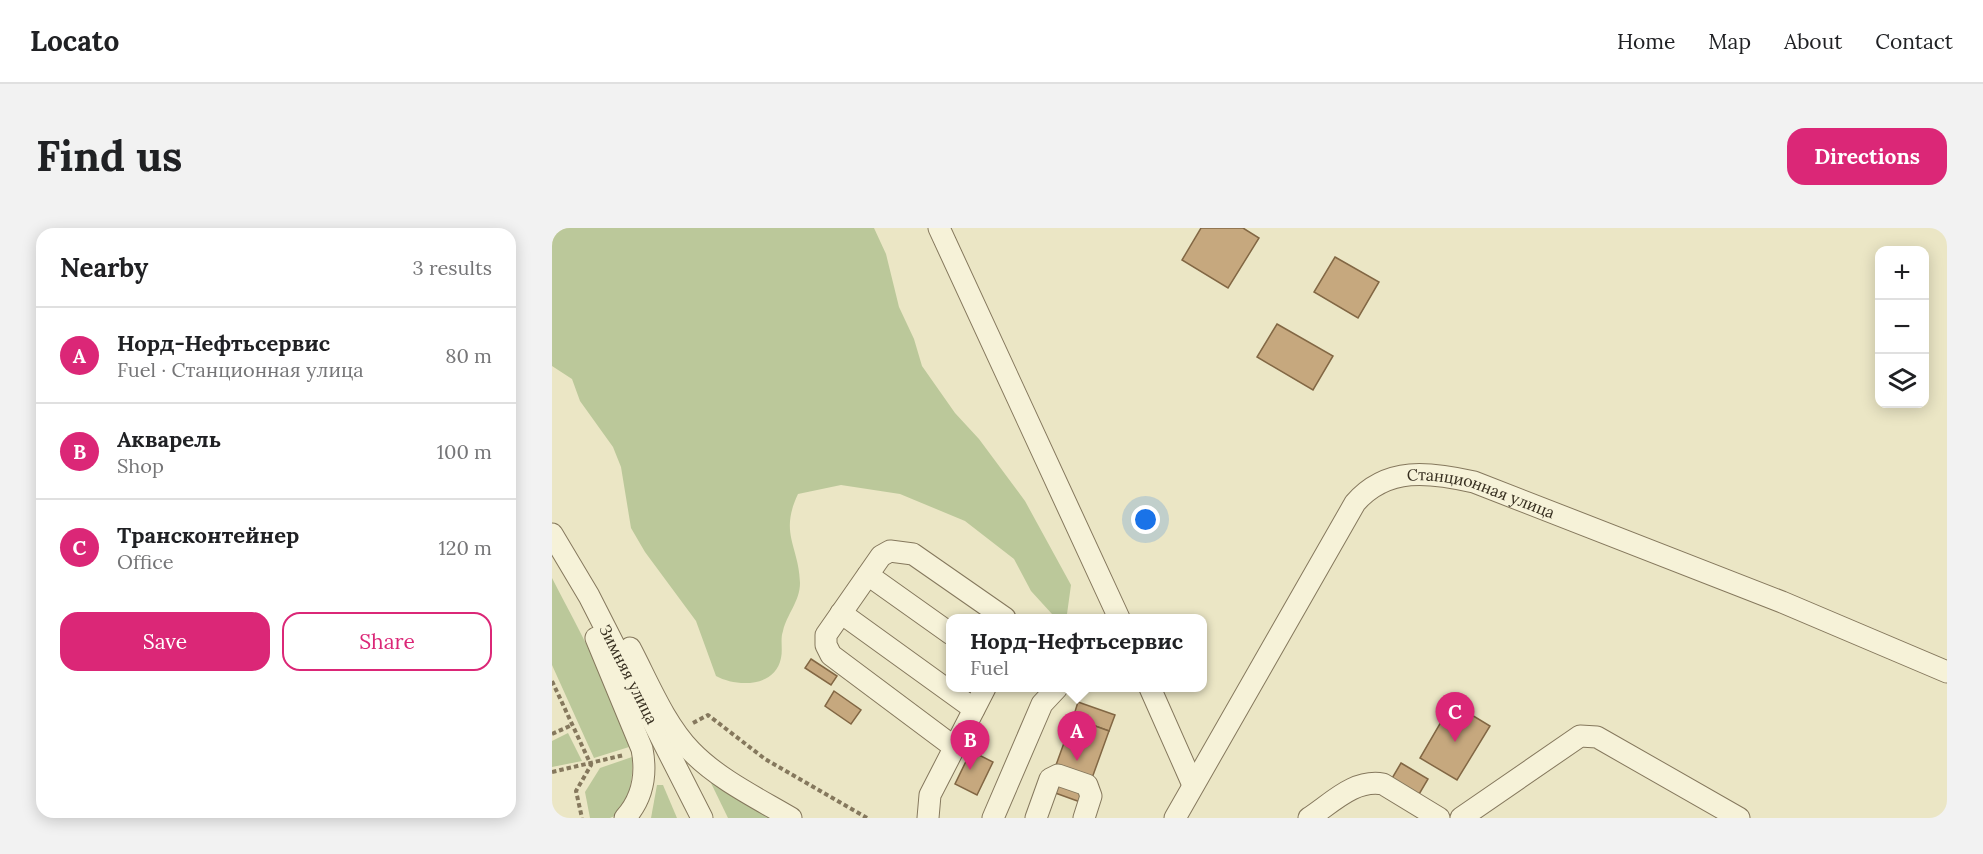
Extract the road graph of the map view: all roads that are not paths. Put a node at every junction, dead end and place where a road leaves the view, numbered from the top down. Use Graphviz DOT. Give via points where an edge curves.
graph roads {
  1 [pos="939,228"];
  2 [pos="552,534"];
  3 [pos="868,575"];
  4 [pos="589,596"];
  5 [pos="841,613"];
  6 [pos="999,614"];
  7 [pos="1117,614"];
  8 [pos="946,630"];
  9 [pos="1947,672"];
  10 [pos="946,689"];
  11 [pos="950,692"];
  12 [pos="982,692"];
  13 [pos="1053,692"];
  14 [pos="1152,692"];
  15 [pos="974,709"];
  16 [pos="954,747"];
  17 [pos="1193,786"];
  18 [pos="625,818"];
  19 [pos="702,818"];
  20 [pos="790,818"];
  21 [pos="928,818"];
  22 [pos="993,818"];
  23 [pos="1036,818"];
  24 [pos="1084,818"];
  25 [pos="1175,818"];
  26 [pos="1309,818"];
  27 [pos="1439,818"];
  28 [pos="1461,818"];
  29 [pos="1739,818"];
  1 -- 7 [label="street"];
  2 -- 4 [label="street, Зимняя улица"];
  3 -- 5 [label="street"];
  3 -- 6 [label="street" via="890,550 913,554"];
  3 -- 8 [label="street"];
  4 -- 18 [label="street" via="597,643 645,764 642,790"];
  4 -- 19 [label="street, Зимняя улица"];
  4 -- 20 [label="street" via="621,631 676,732 692,752"];
  5 -- 10 [label="street"];
  5 -- 16 [label="street" via="826,635 831,655"];
  9 -- 17 [label="street, Станционная улица" via="1474,482 1447,476 1395,477 1367,488 1355,503"];
  11 -- 15 [label="street"];
  12 -- 15 [label="street"];
  13 -- 22 [label="street" via="1042,704"];
  14 -- 17 [label="street"];
  15 -- 16 [label="street"];
  16 -- 21 [label="street" via="930,795"];
  17 -- 25 [label="street, Станционная улица"];
  23 -- 24 [label="street" via="1050,779 1058,775 1087,785 1092,796"];
  26 -- 27 [label="street" via="1356,786 1373,783 1383,784"];
  28 -- 29 [label="street" via="1580,736 1597,737"];
}
